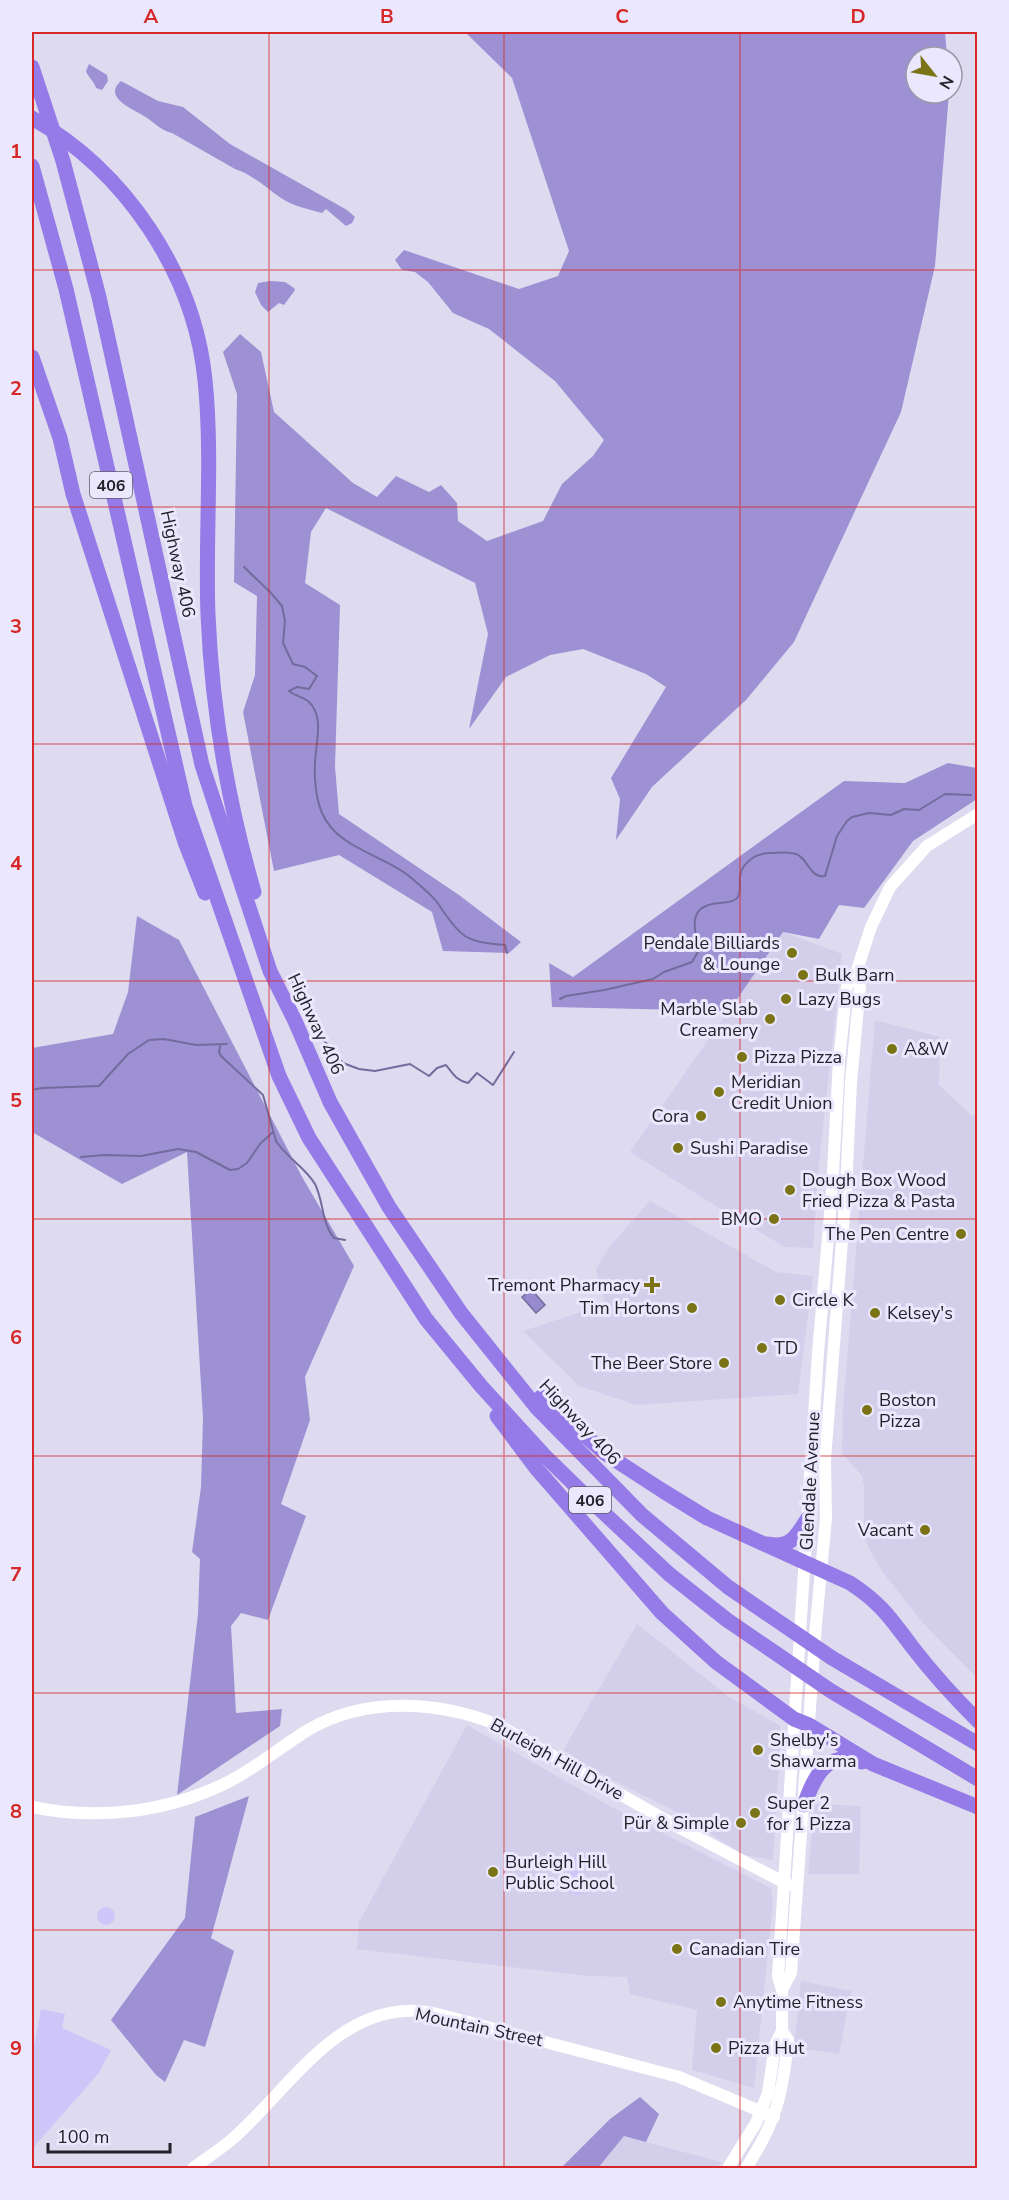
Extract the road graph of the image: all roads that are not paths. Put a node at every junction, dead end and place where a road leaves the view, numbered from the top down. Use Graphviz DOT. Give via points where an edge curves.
graph roads {
  1 [pos="32,67"];
  2 [pos="32,118"];
  3 [pos="32,166"];
  4 [pos="32,357"];
  5 [pos="32,376"];
  6 [pos="60,438"];
  7 [pos="978,814"];
  8 [pos="855,976"];
  9 [pos="295,1021"];
  10 [pos="279,1076"];
  11 [pos="825,1266"];
  12 [pos="840,1270"];
  13 [pos="461,1313"];
  14 [pos="426,1319"];
  15 [pos="808,1518"];
  16 [pos="762,1543"];
  17 [pos="806,1563"];
  18 [pos="821,1569"];
  19 [pos="794,1719"];
  20 [pos="978,1721"];
  21 [pos="809,1725"];
  22 [pos="978,1744"];
  23 [pos="896,1774"];
  24 [pos="978,1779"];
  25 [pos="804,1805"];
  26 [pos="32,1807"];
  27 [pos="978,1807"];
  28 [pos="785,1883"];
  29 [pos="798,1890"];
  30 [pos="782,1990"];
  31 [pos="782,2031"];
  32 [pos="761,2111"];
  33 [pos="774,2117"];
  34 [pos="193,2169"];
  35 [pos="728,2169"];
  36 [pos="746,2169"];
  1 -- 9 [label="highway, Highway 406 / 406" via="63,161 99,297 202,765 270,971"];
  2 -- 9 [label="highway" via="102,170 134,207 181,289 200,351 207,405 207,574 218,720 247,869"];
  3 -- 10 [label="highway, 406" via="66,289 185,806"];
  4 -- 6 [label="highway"];
  5 -- 6 [label="highway"];
  6 -- 10 [label="highway" via="73,494 185,842"];
  7 -- 8 [label="main road, Glendale Avenue" via="927,846 890,887 871,927"];
  8 -- 11 [label="main road, Glendale Avenue" via="847,985 840,1048"];
  8 -- 12 [label="main road, Glendale Avenue" via="860,987"];
  9 -- 13 [label="highway, Highway 406 / 406" via="330,1102 388,1207"];
  10 -- 14 [label="highway, 406" via="309,1138"];
  11 -- 12 [label="main road"];
  11 -- 15 [label="main road, Glendale Avenue"];
  12 -- 18 [label="main road, Glendale Avenue"];
  13 -- 16 [label="highway" via="554,1410 606,1454 707,1518"];
  13 -- 22 [label="highway, Highway 406 / 406" via="537,1408 642,1515 728,1587 832,1658"];
  14 -- 19 [label="highway" via="536,1468 662,1613 716,1662"];
  14 -- 24 [label="highway, 406" via="544,1455 669,1574 778,1656"];
  15 -- 16 [label="highway" via="792,1540 778,1546"];
  15 -- 17 [label="main road, Glendale Avenue"];
  16 -- 17 [label="highway"];
  17 -- 18 [label="highway"];
  17 -- 19 [label="main road, Glendale Avenue"];
  18 -- 20 [label="highway" via="869,1595"];
  18 -- 21 [label="main road, Glendale Avenue"];
  19 -- 21 [label="highway"];
  19 -- 28 [label="main road, Glendale Avenue"];
  21 -- 23 [label="highway"];
  21 -- 25 [label="main road, Glendale Avenue"];
  23 -- 25 [label="highway" via="856,1760 835,1760 820,1771"];
  23 -- 27 [label="highway"];
  25 -- 29 [label="main road, Glendale Avenue"];
  26 -- 28 [label="main road, Burleigh Hill Drive" via="93,1814 162,1805 224,1784 310,1729 353,1712 403,1705 446,1709 498,1725"];
  28 -- 29 [label="main road, Burleigh Hill Drive"];
  28 -- 30 [label="main road, Glendale Avenue" via="778,1976"];
  29 -- 30 [label="main road, Glendale Avenue" via="791,1973"];
  30 -- 31 [label="main road, Glendale Avenue"];
  31 -- 32 [label="main road, Glendale Avenue" via="775,2045 770,2084"];
  31 -- 33 [label="main road, Glendale Avenue" via="788,2040 782,2090"];
  32 -- 33 [label="main road, Mountain Street"];
  32 -- 34 [label="main road, Mountain Street" via="671,2075 445,2016 402,2012 355,2025 340,2034 230,2141"];
  32 -- 35 [label="main road, Glendale Avenue"];
  33 -- 36 [label="main road, Glendale Avenue"];
}
